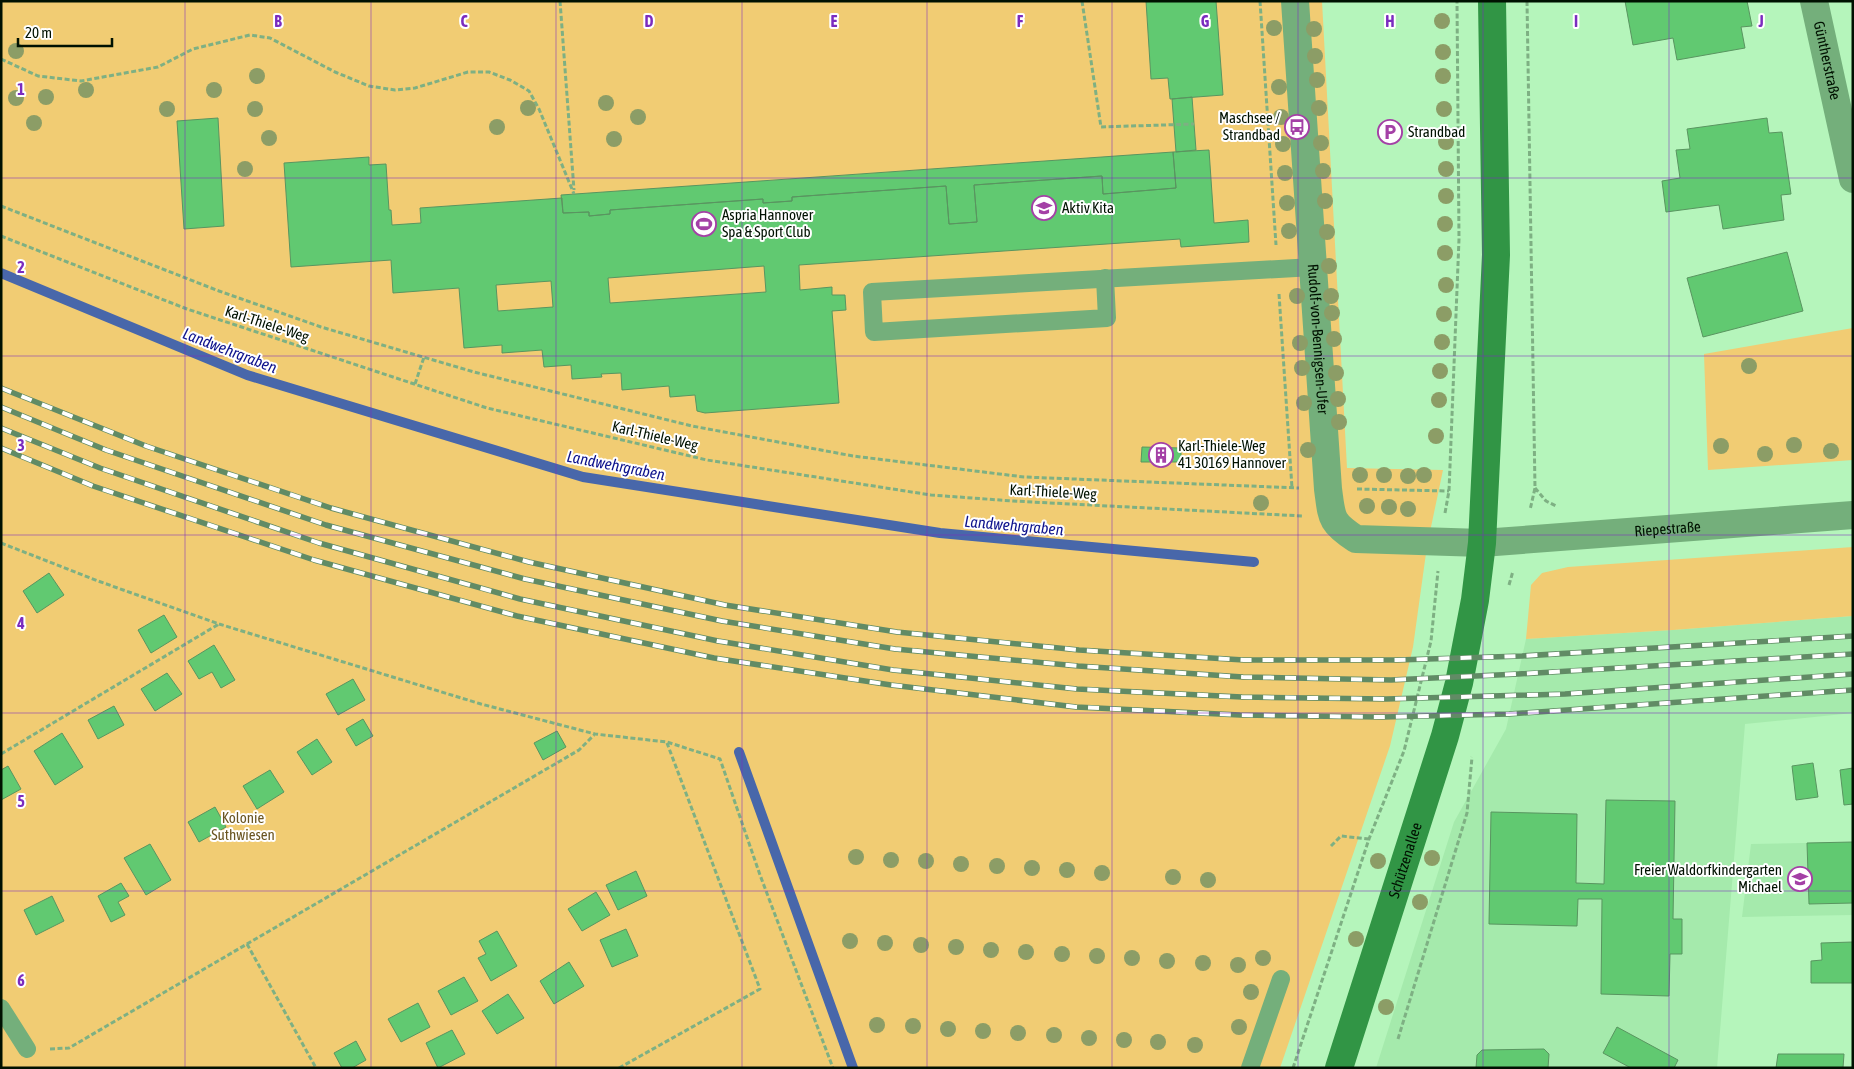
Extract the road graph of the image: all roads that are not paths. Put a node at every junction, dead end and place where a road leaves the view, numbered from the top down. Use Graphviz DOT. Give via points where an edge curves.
graph roads {
  1 [pos="1295,1"];
  2 [pos="1492,1"];
  3 [pos="1814,1"];
  4 [pos="1853,179"];
  5 [pos="1312,267"];
  6 [pos="1105,278"];
  7 [pos="1853,515"];
  8 [pos="1482,543"];
  9 [pos="1280,979"];
  10 [pos="1,1008"];
  11 [pos="27,1049"];
  12 [pos="1250,1068"];
  13 [pos="1339,1068"];
  1 -- 5 [label="street, Rudolf-von-Bennigsen-Ufer"];
  2 -- 8 [label="street" via="1496,255"];
  3 -- 4 [label="street, Güntherstraße"];
  5 -- 6 [label="lane"];
  5 -- 8 [label="street, Rudolf-von-Bennigsen-Ufer" via="1332,518 1356,539"];
  6 -- 6 [label="lane" via="872,292 874,332 1107,318"];
  7 -- 8 [label="street, Riepestraße"];
  8 -- 13 [label="street, Schützenallee" via="1465,652 1442,745"];
  9 -- 12 [label="lane"];
  10 -- 11 [label="lane"];
}
